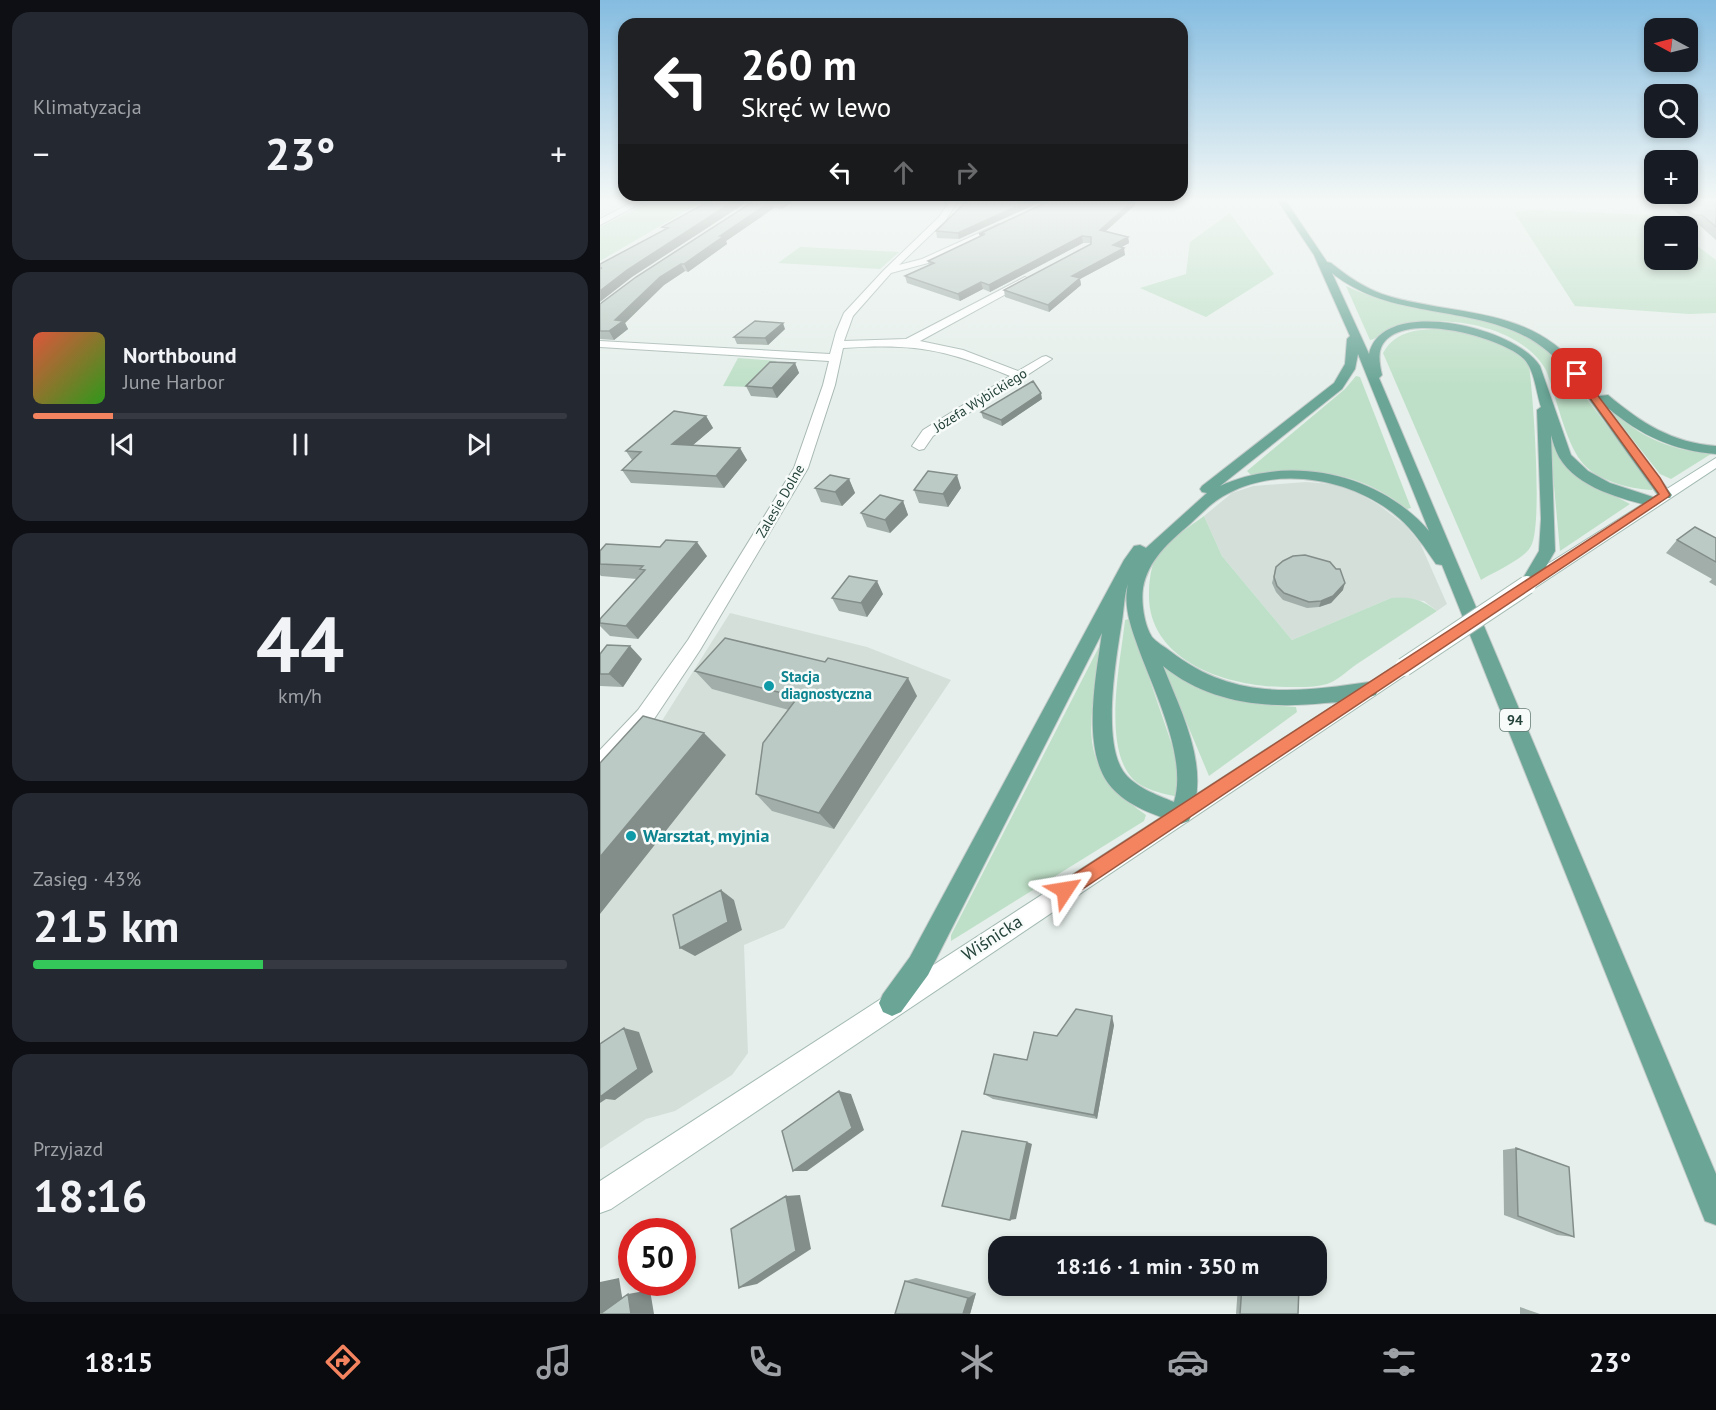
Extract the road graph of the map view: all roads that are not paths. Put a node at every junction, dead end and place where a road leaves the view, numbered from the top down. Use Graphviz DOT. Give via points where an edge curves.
graph roads {
  1 [pos="897,262"];
  2 [pos="920,262"];
  3 [pos="1322,262"];
  4 [pos="1327,262"];
  5 [pos="887,272"];
  6 [pos="1036,274"];
  7 [pos="1352,328"];
  8 [pos="909,342"];
  9 [pos="600,344"];
  10 [pos="836,352"];
  11 [pos="1046,359"];
  12 [pos="1577,374"];
  13 [pos="1018,376"];
  14 [pos="1378,391"];
  15 [pos="1542,393"];
  16 [pos="919,446"];
  17 [pos="1716,450"];
  18 [pos="1716,462"];
  19 [pos="1659,499"];
  20 [pos="1459,583"];
  21 [pos="1527,585"];
  22 [pos="1118,589"];
  23 [pos="1145,641"];
  24 [pos="1369,690"];
  25 [pos="600,764"];
  26 [pos="1181,814"];
  27 [pos="892,1003"];
  28 [pos="600,1198"];
  29 [pos="1716,1210"];
  1 -- 5 [label="street, Zalesie Dolne"];
  2 -- 5 [label="street"];
  3 -- 7 [label="main road, 94"];
  4 -- 12 [label="main road" via="1346,281 1365,291 1402,303 1496,321 1529,333 1555,350"];
  5 -- 10 [label="street, Zalesie Dolne" via="848,315"];
  6 -- 8 [label="street"];
  7 -- 14 [label="main road, 94"];
  7 -- 22 [label="main road" via="1352,364 1343,381 1146,542"];
  8 -- 10 [label="street"];
  8 -- 13 [label="street" via="958,352"];
  9 -- 10 [label="street"];
  10 -- 25 [label="street, Zalesie Dolne" via="801,468 682,663 645,716"];
  11 -- 13 [label="street, Józefa Wybickiego"];
  12 -- 17 [label="main road" via="1642,429 1674,444"];
  12 -- 19 [label="main road" via="1656,480"];
  13 -- 16 [label="street, Józefa Wybickiego" via="927,434"];
  14 -- 15 [label="main road" via="1373,359 1381,339 1400,329 1435,325 1478,332 1517,347 1533,364"];
  14 -- 20 [label="main road, 94"];
  15 -- 19 [label="main road" via="1565,456 1574,467 1604,486"];
  15 -- 21 [label="main road" via="1547,551"];
  18 -- 19 [label="street, Wiśnicka"];
  19 -- 21 [label="street, Wiśnicka"];
  20 -- 23 [label="main road" via="1418,528 1378,496 1324,477 1250,480 1215,494 1155,545 1142,564 1134,590"];
  20 -- 29 [label="main road, 94"];
  21 -- 24 [label="street, Wiśnicka, bridge"];
  22 -- 26 [label="main road" via="1102,730 1107,756 1115,777 1136,794"];
  22 -- 27 [label="main road" via="919,966"];
  23 -- 24 [label="main road" via="1170,663 1223,691 1253,697 1308,699"];
  23 -- 26 [label="main road" via="1186,760 1188,787"];
  24 -- 26 [label="street, Wiśnicka"];
  26 -- 27 [label="street, Wiśnicka"];
  27 -- 28 [label="street, Wiśnicka" via="818,1046"];
}
